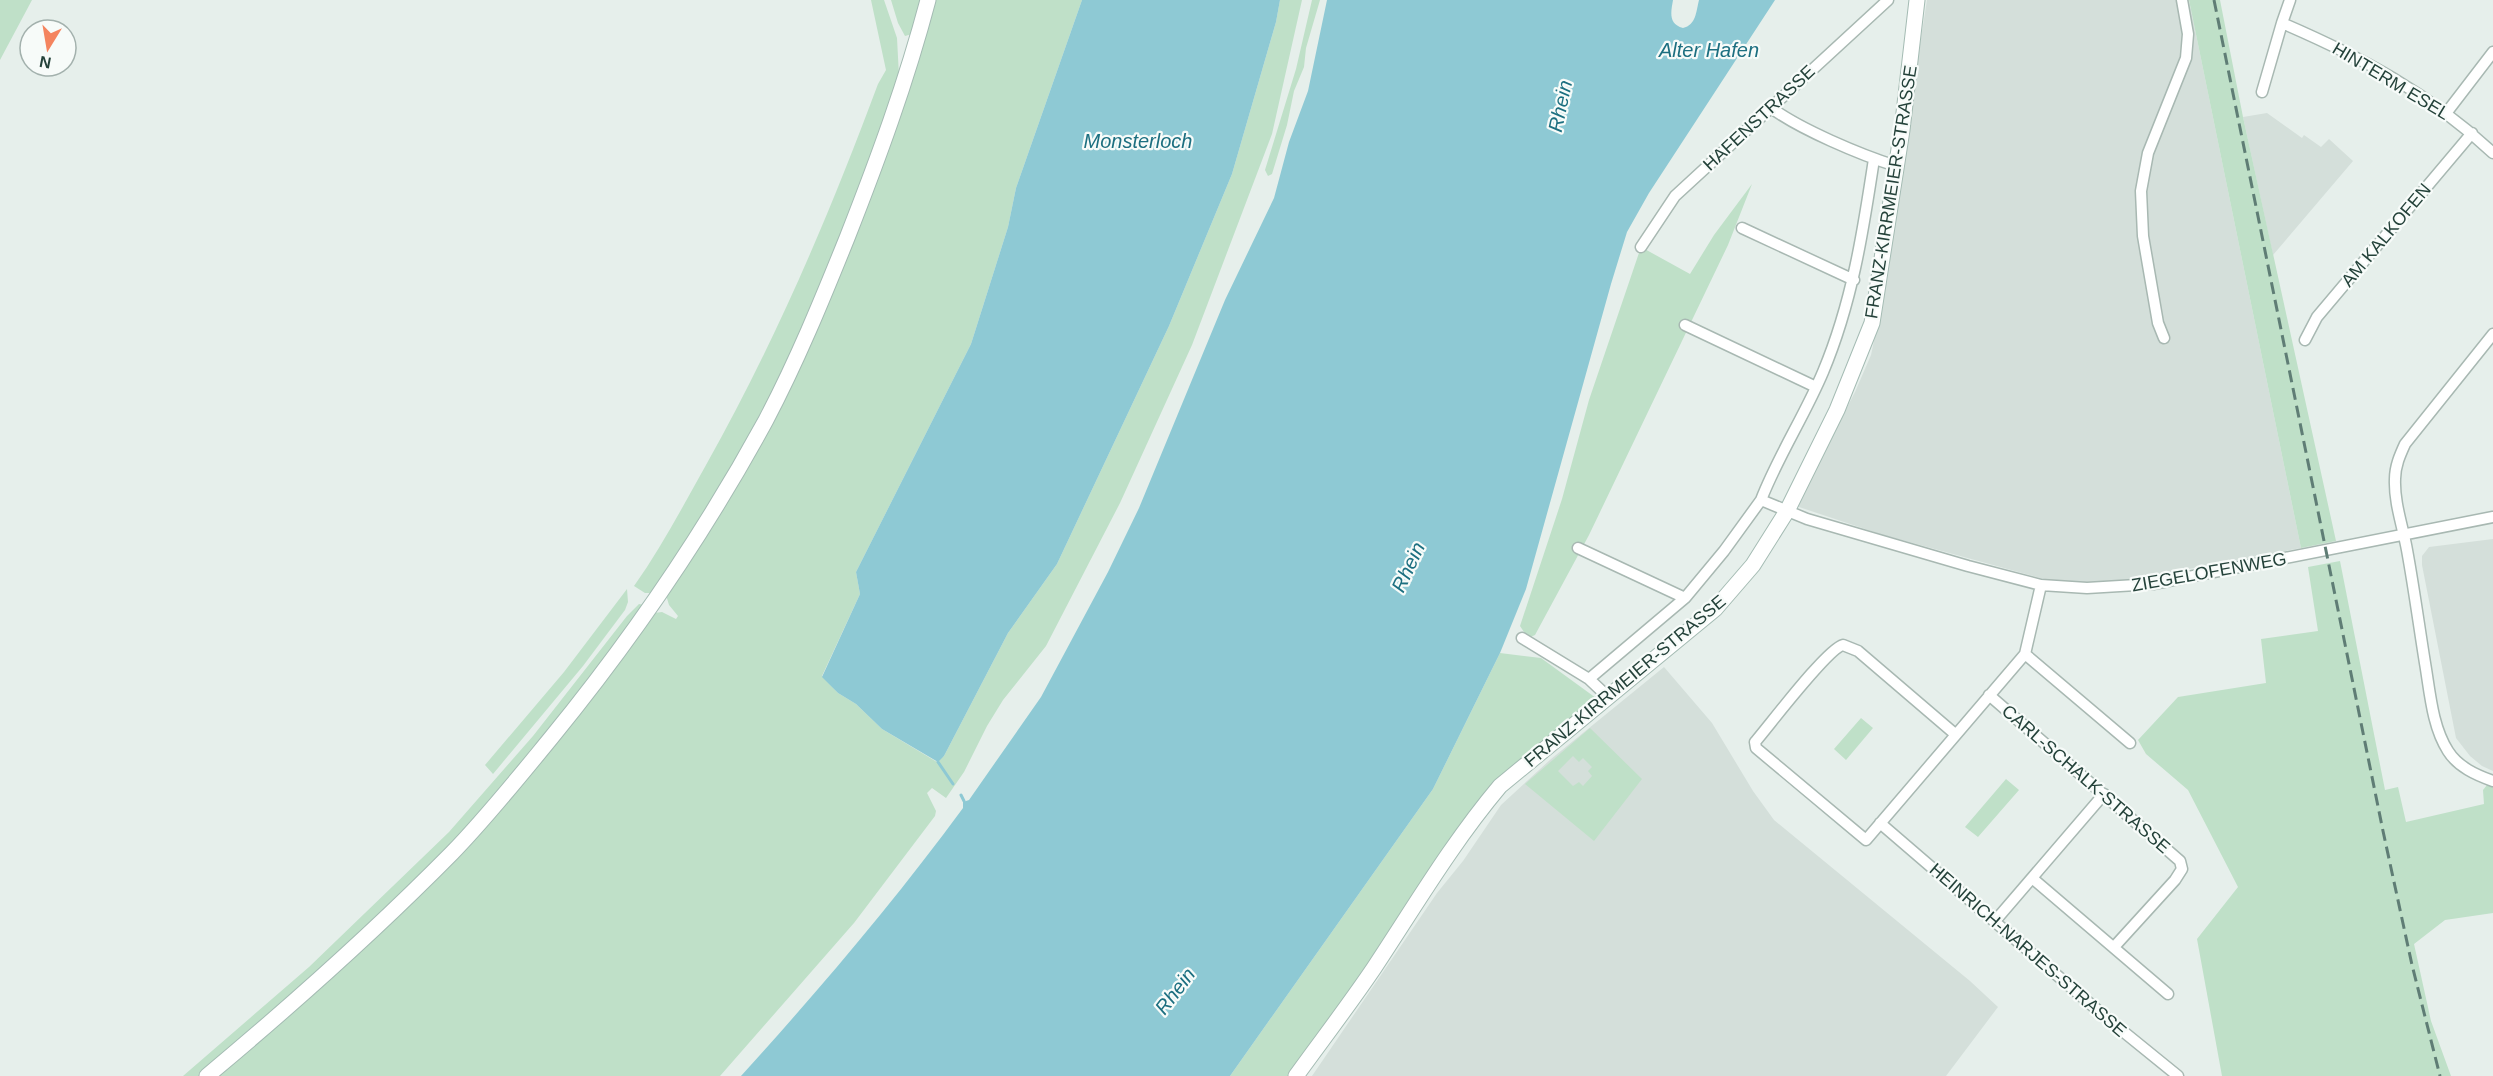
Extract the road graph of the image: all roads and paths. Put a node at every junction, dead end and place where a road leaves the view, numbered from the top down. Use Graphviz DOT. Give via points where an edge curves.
graph roads {
  1 [pos="928,0"];
  2 [pos="1888,0"];
  3 [pos="1917,0"];
  4 [pos="2182,0"];
  5 [pos="2290,0"];
  6 [pos="2282,23"];
  7 [pos="2493,52"];
  8 [pos="2262,92"];
  9 [pos="1770,106"];
  10 [pos="2447,112"];
  11 [pos="2472,133"];
  12 [pos="2493,153"];
  13 [pos="1874,159"];
  14 [pos="1896,166"];
  15 [pos="1742,228"];
  16 [pos="1641,247"];
  17 [pos="1854,280"];
  18 [pos="1685,325"];
  19 [pos="2493,334"];
  20 [pos="2164,338"];
  21 [pos="2305,340"];
  22 [pos="1816,387"];
  23 [pos="1761,500"];
  24 [pos="1787,511"];
  25 [pos="2493,517"];
  26 [pos="2405,536"];
  27 [pos="1578,548"];
  28 [pos="2041,585"];
  29 [pos="1685,598"];
  30 [pos="1522,638"];
  31 [pos="2025,654"];
  32 [pos="1589,679"];
  33 [pos="1989,696"];
  34 [pos="1608,697"];
  35 [pos="1955,734"];
  36 [pos="2130,743"];
  37 [pos="2493,781"];
  38 [pos="2104,794"];
  39 [pos="1880,823"];
  40 [pos="2032,878"];
  41 [pos="1995,921"];
  42 [pos="2114,947"];
  43 [pos="2168,994"];
  44 [pos="207,1076"];
  45 [pos="1296,1076"];
  46 [pos="2178,1076"];
  1 -- 44 [label="street" via="909,73 817,314 767,418 676,569 580,703 453,852 354,950"];
  2 -- 9 [label="street, HAFENSTRASSE"];
  3 -- 14 [label="street, FRANZ-KIRRMEIER-STRASSE"];
  4 -- 20 [label="street" via="2188,34 2186,58 2148,153 2141,191 2143,236"];
  5 -- 6 [label="street"];
  6 -- 8 [label="street"];
  6 -- 10 [label="street, HINTERM ESEL" via="2379,69"];
  7 -- 10 [label="street"];
  9 -- 13 [label="street"];
  9 -- 16 [label="street, HAFENSTRASSE" via="1675,196"];
  10 -- 11 [label="street, HINTERM ESEL"];
  11 -- 12 [label="street, HINTERM ESEL"];
  11 -- 21 [label="street, AM KALKOFEN" via="2318,317"];
  13 -- 14 [label="street"];
  13 -- 17 [label="street"];
  14 -- 24 [label="street, FRANZ-KIRRMEIER-STRASSE" via="1872,323 1837,410"];
  15 -- 17 [label="street"];
  17 -- 22 [label="street"];
  18 -- 22 [label="street"];
  19 -- 26 [label="street" via="2416,428 2398,459 2396,495"];
  22 -- 23 [label="street"];
  23 -- 24 [label="street, ZIEGELOFENWEG"];
  23 -- 29 [label="street"];
  24 -- 28 [label="street, ZIEGELOFENWEG"];
  24 -- 34 [label="street, FRANZ-KIRRMEIER-STRASSE" via="1753,565 1715,609"];
  25 -- 26 [label="street, ZIEGELOFENWEG"];
  26 -- 28 [label="street, ZIEGELOFENWEG" via="2153,584 2087,588"];
  26 -- 37 [label="street" via="2430,693 2442,738 2461,765"];
  27 -- 29 [label="street"];
  28 -- 31 [label="street"];
  29 -- 32 [label="street"];
  30 -- 32 [label="street"];
  31 -- 33 [label="street"];
  31 -- 36 [label="street"];
  32 -- 34 [label="street"];
  33 -- 35 [label="street"];
  33 -- 38 [label="street, CARL-SCHALK-STRASSE"];
  34 -- 45 [label="street, FRANZ-KIRRMEIER-STRASSE" via="1519,769 1480,810"];
  35 -- 39 [label="street"];
  35 -- 39 [label="street" via="1858,651 1843,645 1815,671 1755,742 1756,748 1866,840"];
  38 -- 40 [label="street"];
  38 -- 42 [label="street, CARL-SCHALK-STRASSE" via="2178,858 2182,869"];
  39 -- 41 [label="street, HEINRICH-NARJES-STRASSE"];
  40 -- 41 [label="street"];
  40 -- 42 [label="street"];
  41 -- 46 [label="street, HEINRICH-NARJES-STRASSE"];
  42 -- 43 [label="street"];
}
